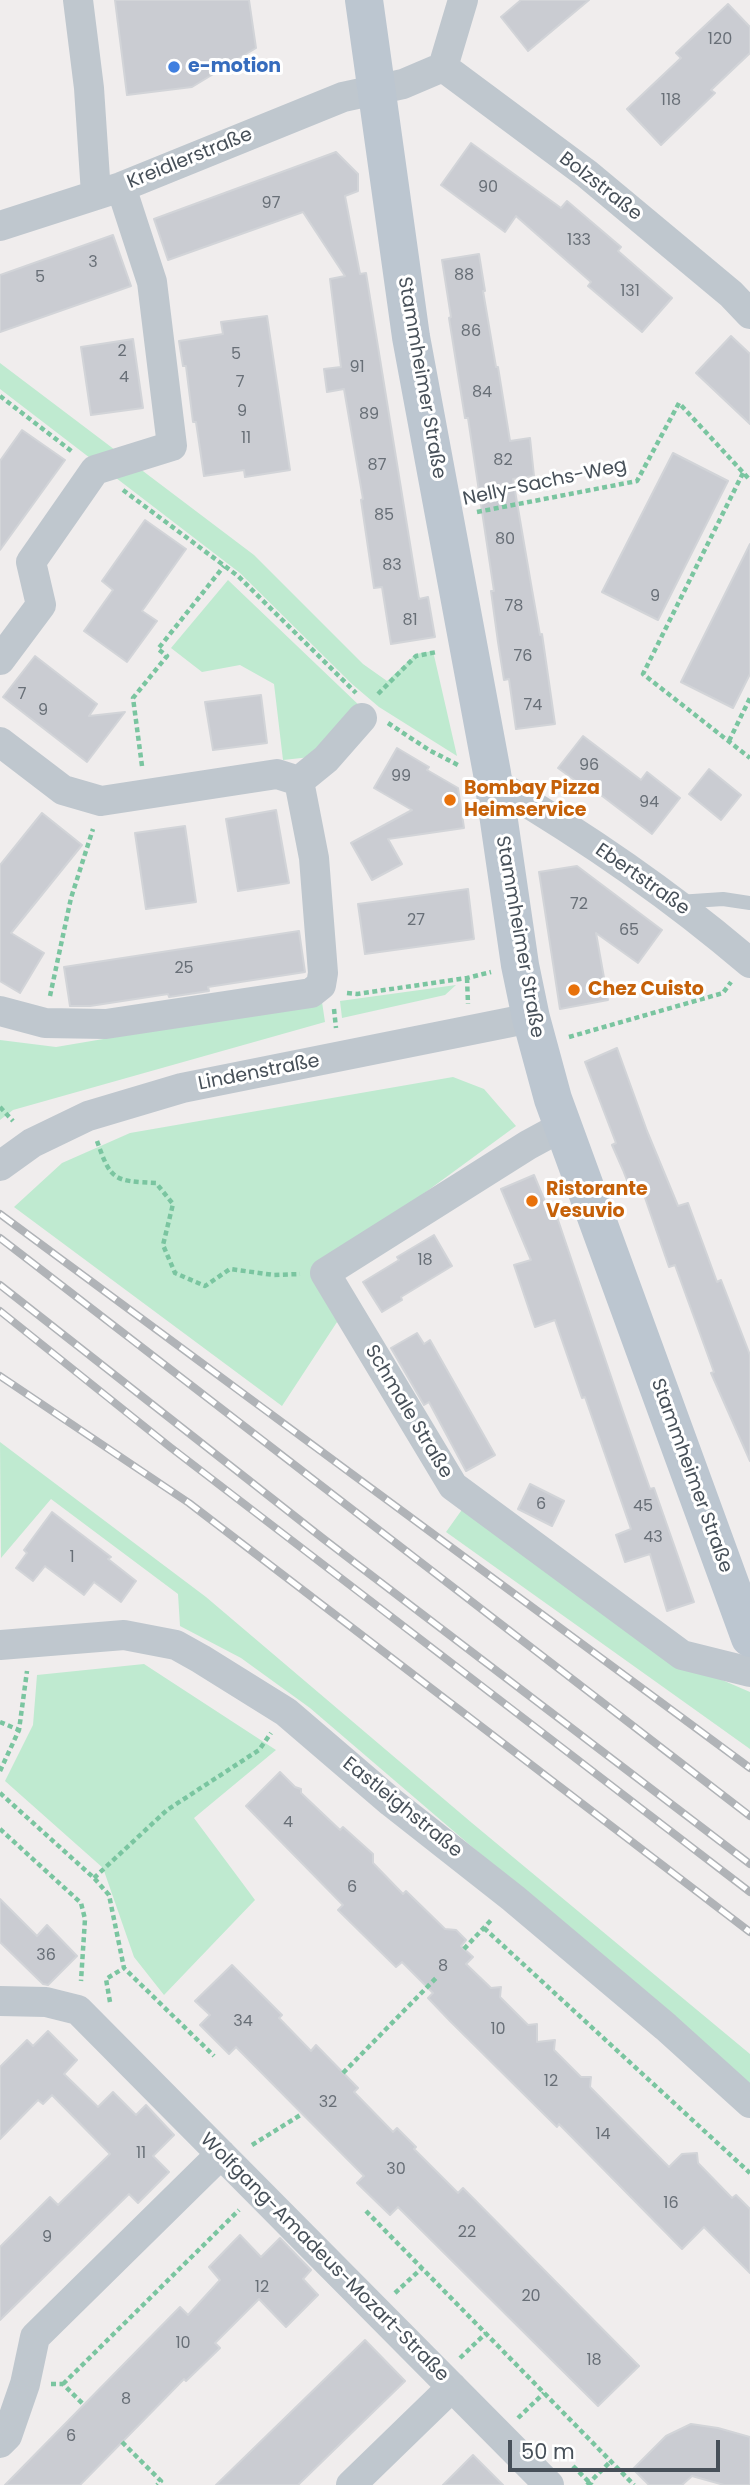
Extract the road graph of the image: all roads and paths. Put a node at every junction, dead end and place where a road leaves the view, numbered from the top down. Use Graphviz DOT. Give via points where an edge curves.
graph roads {
  1 [pos="78,0"];
  2 [pos="364,0"];
  3 [pos="463,0"];
  4 [pos="443,67"];
  5 [pos="378,89"];
  6 [pos="108,190"];
  7 [pos="0,226"];
  8 [pos="750,314"];
  9 [pos="0,396"];
  10 [pos="95,470"];
  11 [pos="743,473"];
  12 [pos="750,480"];
  13 [pos="445,518"];
  14 [pos="224,566"];
  15 [pos="469,647"];
  16 [pos="0,660"];
  17 [pos="750,698"];
  18 [pos="366,713"];
  19 [pos="729,741"];
  20 [pos="0,742"];
  21 [pos="750,758"];
  22 [pos="299,781"];
  23 [pos="493,782"];
  24 [pos="146,794"];
  25 [pos="101,801"];
  26 [pos="676,902"];
  27 [pos="750,903"];
  28 [pos="748,961"];
  29 [pos="520,965"];
  30 [pos="326,988"];
  31 [pos="0,1011"];
  32 [pos="45,1023"];
  33 [pos="534,1031"];
  34 [pos="340,1057"];
  35 [pos="88,1116"];
  36 [pos="563,1126"];
  37 [pos="0,1166"];
  38 [pos="325,1273"];
  39 [pos="750,1638"];
  40 [pos="12,1644"];
  41 [pos="750,1672"];
  42 [pos="286,1712"];
  43 [pos="0,1722"];
  44 [pos="19,1730"];
  45 [pos="0,1771"];
  46 [pos="0,1793"];
  47 [pos="0,1829"];
  48 [pos="94,1878"];
  49 [pos="464,1949"];
  50 [pos="437,1977"];
  51 [pos="0,2001"];
  52 [pos="89,2020"];
  53 [pos="214,2056"];
  54 [pos="343,2073"];
  55 [pos="750,2103"];
  56 [pos="302,2114"];
  57 [pos="221,2154"];
  58 [pos="750,2173"];
  59 [pos="258,2191"];
  60 [pos="366,2211"];
  61 [pos="25,2384"];
  62 [pos="63,2384"];
  63 [pos="452,2387"];
  64 [pos="84,2405"];
  65 [pos="122,2442"];
  66 [pos="0,2443"];
  67 [pos="611,2461"];
  68 [pos="157,2485"];
  69 [pos="351,2485"];
  70 [pos="549,2485"];
  71 [pos="587,2485"];
  72 [pos="634,2485"];
  1 -- 6 [label="street"];
  2 -- 5 [label="main road, Stammheimer Straße"];
  3 -- 4 [label="street"];
  4 -- 5 [label="street"];
  4 -- 8 [label="street, Bolzstraße" via="587,174 731,293"];
  5 -- 6 [label="street, Kreidlerstraße" via="344,97"];
  5 -- 13 [label="main road, Stammheimer Straße" via="411,337"];
  6 -- 7 [label="street, Kreidlerstraße"];
  6 -- 10 [label="street" via="152,282 172,446"];
  9 -- 10 [label="path"];
  10 -- 14 [label="path"];
  10 -- 16 [label="street" via="31,562 41,605"];
  11 -- 12 [label="path, Nelly-Sachs-Weg"];
  11 -- 13 [label="path, Nelly-Sachs-Weg" via="679,403 637,481"];
  11 -- 19 [label="path" via="643,674"];
  13 -- 15 [label="main road, Stammheimer Straße"];
  14 -- 18 [label="path"];
  14 -- 24 [label="path" via="158,649 167,656 133,698"];
  15 -- 18 [label="path" via="416,656 387,683"];
  15 -- 23 [label="main road, Stammheimer Straße"];
  17 -- 19 [label="path"];
  18 -- 22 [label="street" via="326,759"];
  18 -- 23 [label="path"];
  19 -- 21 [label="path"];
  20 -- 25 [label="street" via="63,790"];
  22 -- 24 [label="street" via="277,774"];
  22 -- 30 [label="street" via="314,858"];
  23 -- 26 [label="street, Ebertstraße"];
  23 -- 29 [label="main road, Stammheimer Straße"];
  24 -- 25 [label="street"];
  25 -- 32 [label="path" via="60,944"];
  26 -- 27 [label="lane" via="723,899"];
  26 -- 28 [label="street, Ebertstraße"];
  28 -- 33 [label="path" via="723,993 592,1032"];
  29 -- 30 [label="path" via="467,978 357,994"];
  29 -- 33 [label="main road, Stammheimer Straße"];
  30 -- 32 [label="street" via="106,1024"];
  30 -- 34 [label="path"];
  31 -- 32 [label="street"];
  33 -- 34 [label="street, Lindenstraße" via="452,1032"];
  33 -- 36 [label="main road, Stammheimer Straße"];
  34 -- 35 [label="street, Lindenstraße" via="182,1088"];
  35 -- 37 [label="street, Lindenstraße" via="32,1143"];
  35 -- 38 [label="path" via="107,1168 122,1182 156,1183 173,1204 163,1245 175,1273 205,1286 230,1269 274,1275"];
  36 -- 38 [label="street"];
  36 -- 39 [label="main road, Stammheimer Straße"];
  38 -- 41 [label="street, Schmale Straße" via="453,1486 682,1655"];
  40 -- 42 [label="street, Eastleighstraße" via="124,1635 176,1646"];
  40 -- 44 [label="path" via="27,1672"];
  42 -- 48 [label="path" via="259,1750 167,1810"];
  42 -- 55 [label="street, Eastleighstraße" via="513,1898"];
  43 -- 44 [label="path"];
  44 -- 45 [label="path"];
  46 -- 48 [label="path"];
  47 -- 52 [label="path" via="81,1903"];
  48 -- 53 [label="path" via="109,1895 124,1968"];
  49 -- 58 [label="path" via="484,1928"];
  50 -- 54 [label="path"];
  51 -- 52 [label="street" via="46,2002"];
  52 -- 57 [label="street, Wolfgang-Amadeus-Mozart-Straße"];
  56 -- 57 [label="path" via="250,2146"];
  57 -- 59 [label="street, Wolfgang-Amadeus-Mozart-Straße"];
  57 -- 61 [label="street" via="35,2337"];
  59 -- 62 [label="path"];
  59 -- 63 [label="street, Wolfgang-Amadeus-Mozart-Straße"];
  60 -- 67 [label="path"];
  61 -- 62 [label="path"];
  61 -- 66 [label="street" via="7,2436"];
  62 -- 64 [label="path"];
  63 -- 69 [label="street"];
  63 -- 70 [label="street, Wolfgang-Amadeus-Mozart-Straße"];
  65 -- 68 [label="path" via="161,2481"];
  67 -- 71 [label="path"];
  67 -- 72 [label="path"];
}
